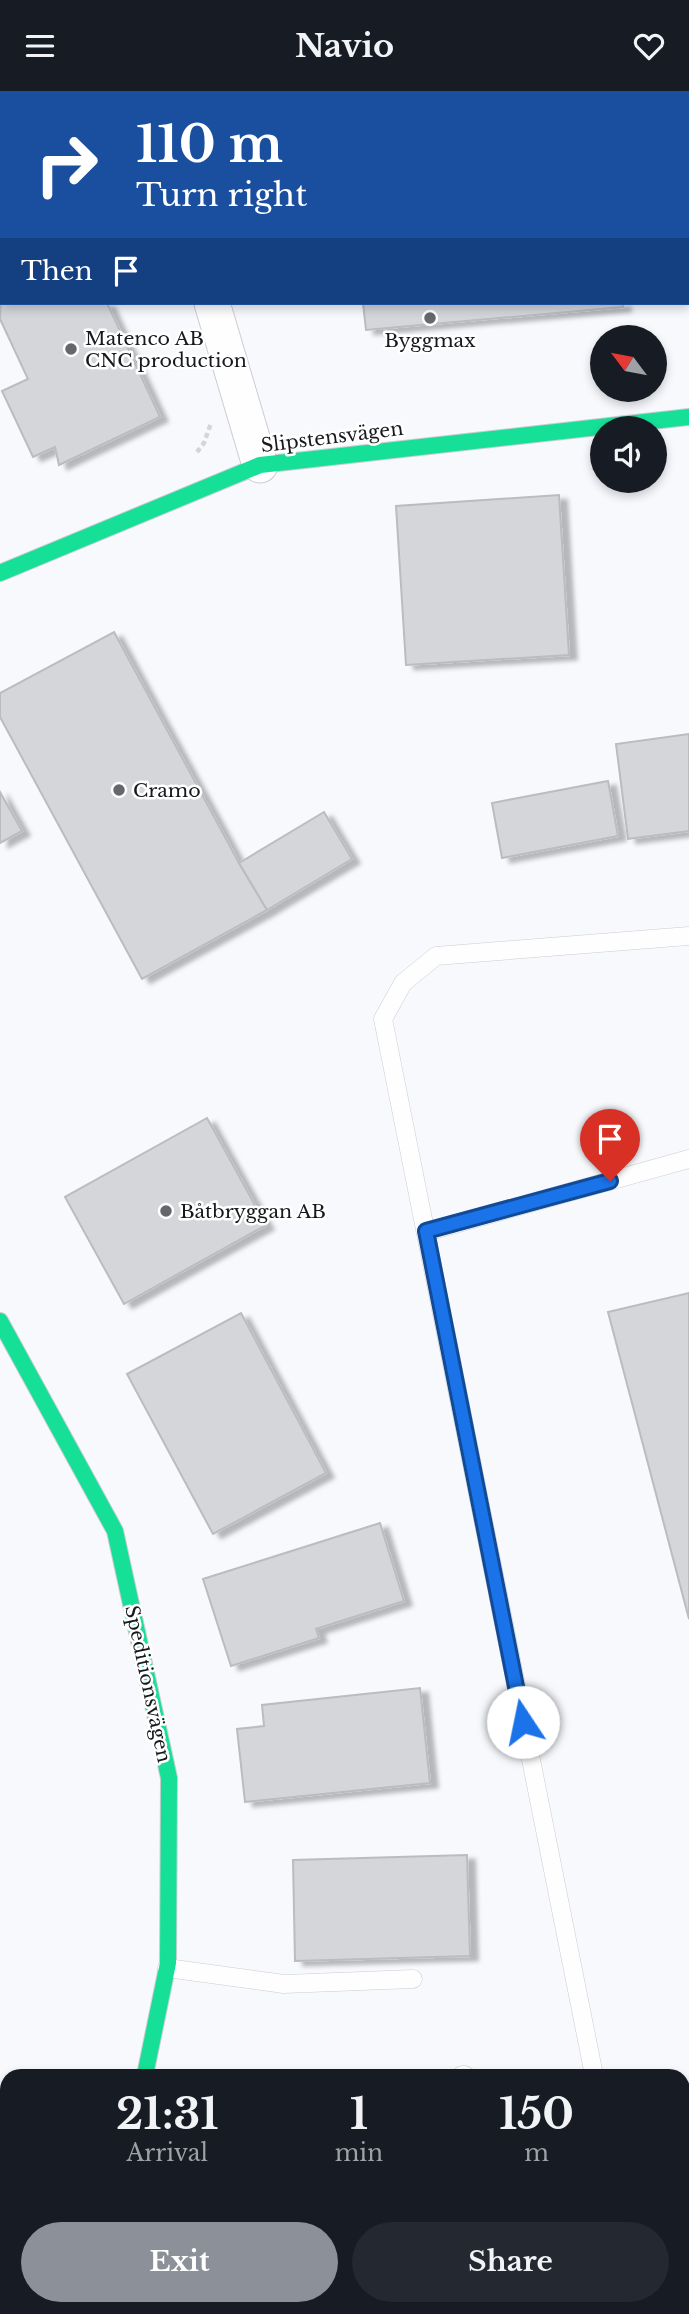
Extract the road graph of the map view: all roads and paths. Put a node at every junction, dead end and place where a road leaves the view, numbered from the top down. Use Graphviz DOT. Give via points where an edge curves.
graph roads {
  1 [pos="213,305"];
  2 [pos="210,411"];
  3 [pos="689,417"];
  4 [pos="196,453"];
  5 [pos="260,465"];
  6 [pos="0,573"];
  7 [pos="689,936"];
  8 [pos="689,1159"];
  9 [pos="426,1231"];
  10 [pos="0,1321"];
  11 [pos="167,1968"];
  12 [pos="413,1979"];
  13 [pos="146,2069"];
  14 [pos="593,2069"];
  1 -- 5 [label="street"];
  2 -- 4 [label="path" via="205,443"];
  3 -- 5 [label="street, Slipstensvägen"];
  5 -- 6 [label="street, Slipstensvägen"];
  7 -- 9 [label="lane" via="436,956 403,983 383,1019"];
  8 -- 9 [label="lane"];
  9 -- 14 [label="lane"];
  10 -- 11 [label="street, Speditionsvägen" via="115,1531 169,1778"];
  11 -- 12 [label="lane" via="284,1984"];
  11 -- 13 [label="street, Speditionsvägen"];
}
